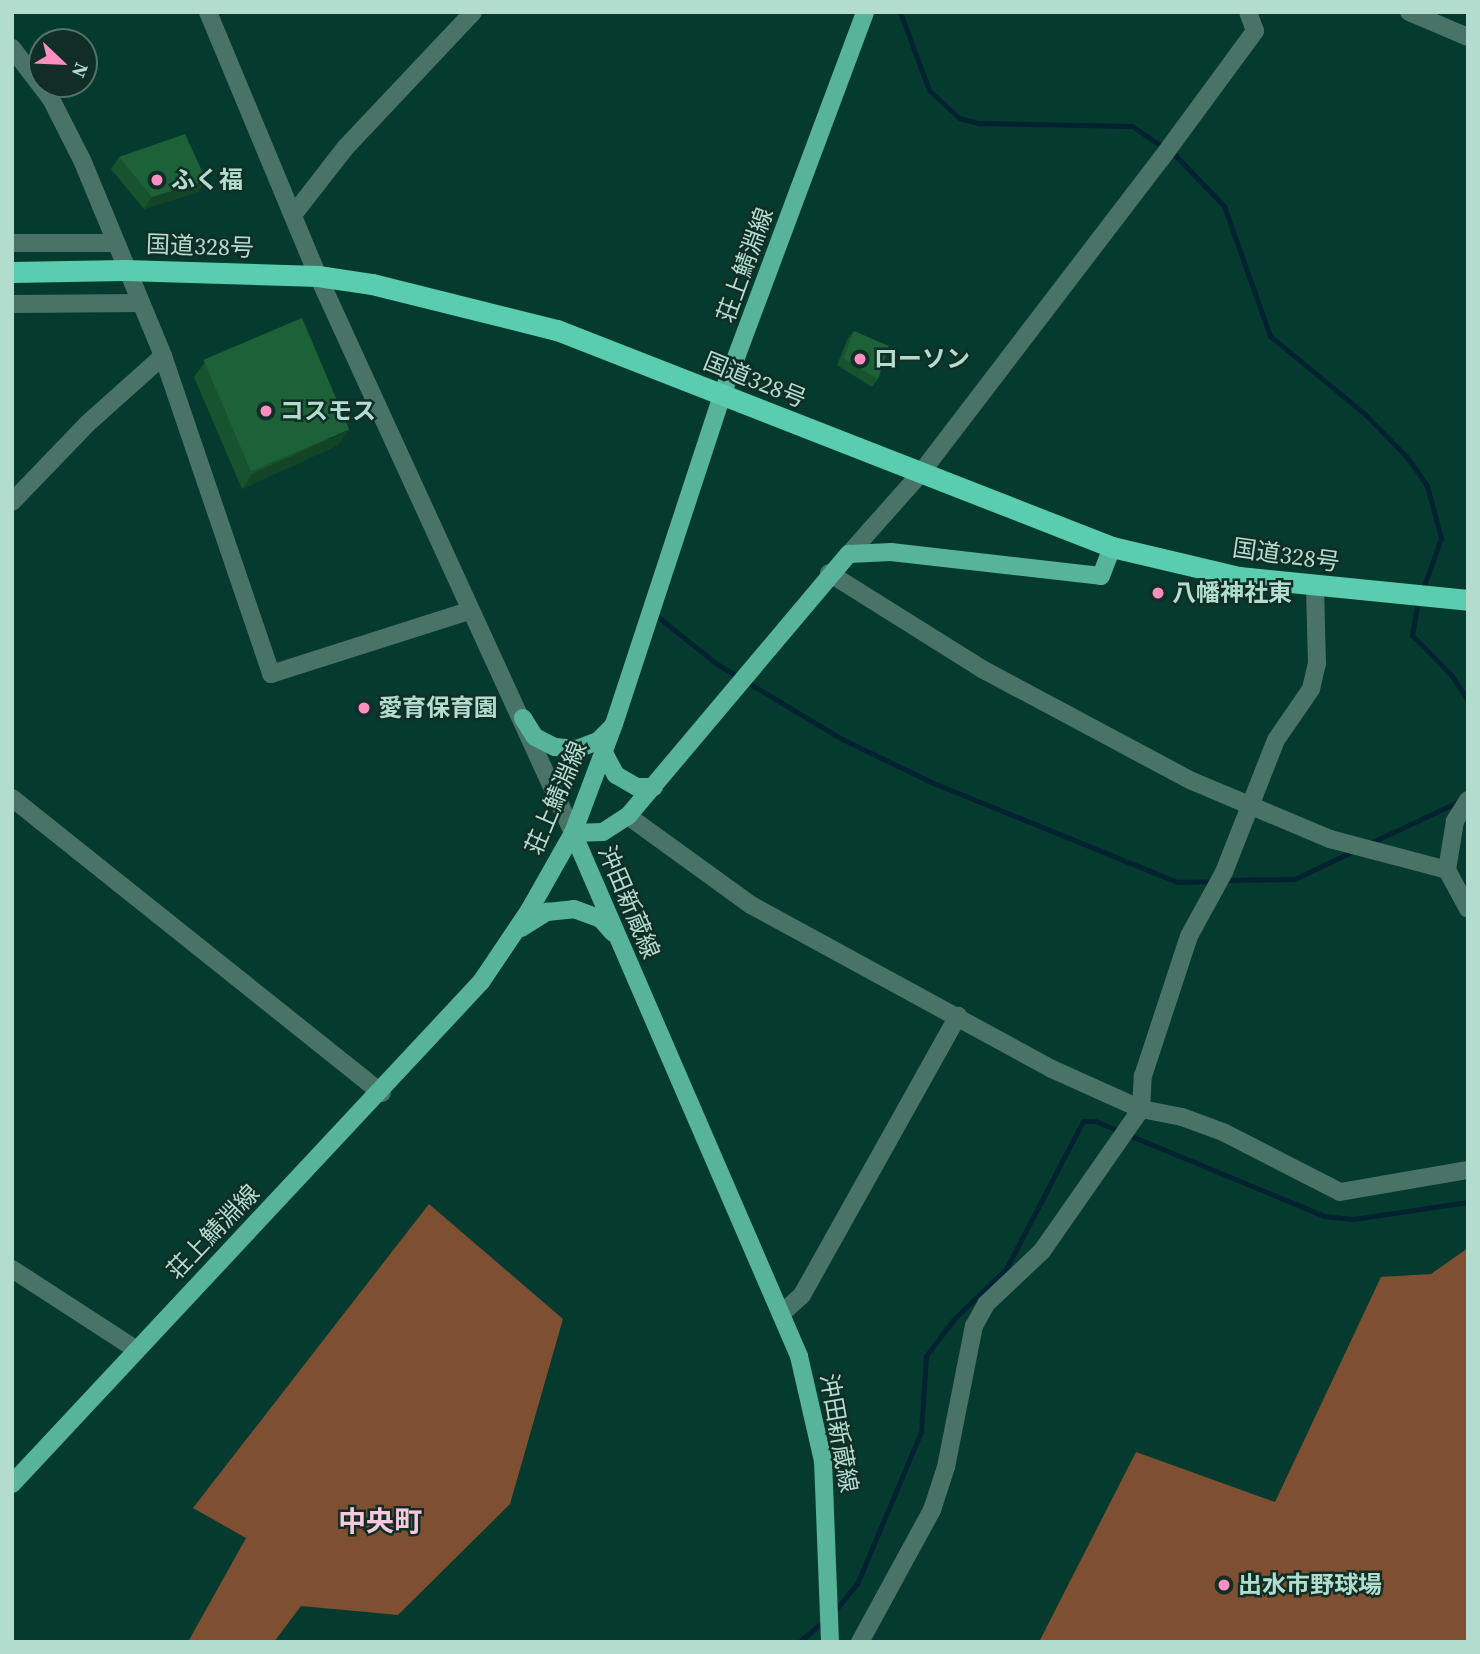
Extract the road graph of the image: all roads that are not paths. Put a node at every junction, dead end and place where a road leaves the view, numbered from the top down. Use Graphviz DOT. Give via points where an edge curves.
graph roads {
  1 [pos="208,12"];
  2 [pos="473,12"];
  3 [pos="865,12"];
  4 [pos="1248,12"];
  5 [pos="1409,12"];
  6 [pos="1468,37"];
  7 [pos="12,48"];
  8 [pos="293,215"];
  9 [pos="12,243"];
  10 [pos="113,243"];
  11 [pos="125,270"];
  12 [pos="12,272"];
  13 [pos="318,276"];
  14 [pos="141,303"];
  15 [pos="12,304"];
  16 [pos="163,356"];
  17 [pos="722,395"];
  18 [pos="920,474"];
  19 [pos="12,502"];
  20 [pos="1112,547"];
  21 [pos="849,554"];
  22 [pos="829,573"];
  23 [pos="1315,588"];
  24 [pos="1468,600"];
  25 [pos="468,611"];
  26 [pos="523,718"];
  27 [pos="614,724"];
  28 [pos="603,751"];
  29 [pos="654,787"];
  30 [pos="12,798"];
  31 [pos="1468,800"];
  32 [pos="1250,804"];
  33 [pos="628,816"];
  34 [pos="573,833"];
  35 [pos="1447,870"];
  36 [pos="1468,909"];
  37 [pos="514,933"];
  38 [pos="620,940"];
  39 [pos="958,1016"];
  40 [pos="382,1093"];
  41 [pos="1141,1109"];
  42 [pos="1468,1170"];
  43 [pos="12,1269"];
  44 [pos="781,1314"];
  45 [pos="135,1349"];
  46 [pos="12,1484"];
  47 [pos="830,1642"];
  48 [pos="860,1642"];
  1 -- 8 [label="street"];
  2 -- 8 [label="street" via="346,147"];
  3 -- 17 [label="main road, 荘上鯖淵線"];
  4 -- 18 [label="street" via="1255,31"];
  5 -- 6 [label="street"];
  7 -- 10 [label="street" via="51,99 82,160"];
  8 -- 13 [label="street"];
  9 -- 10 [label="street"];
  10 -- 11 [label="street"];
  11 -- 12 [label="highway, 国道328号"];
  11 -- 13 [label="highway, 国道328号"];
  11 -- 14 [label="street"];
  13 -- 17 [label="highway, 国道328号" via="372,284 546,327"];
  13 -- 25 [label="street"];
  14 -- 15 [label="street"];
  14 -- 16 [label="street"];
  16 -- 19 [label="street" via="87,424"];
  16 -- 25 [label="street" via="271,674"];
  17 -- 18 [label="highway, 国道328号"];
  17 -- 27 [label="main road, 荘上鯖淵線"];
  18 -- 20 [label="highway, 国道328号"];
  18 -- 21 [label="street"];
  20 -- 21 [label="main road" via="1101,576 891,552"];
  20 -- 23 [label="highway, 国道328号" via="1199,569"];
  21 -- 22 [label="main road, 沖田新蔵線"];
  22 -- 29 [label="main road, 沖田新蔵線"];
  22 -- 32 [label="street" via="995,676 1192,781"];
  23 -- 24 [label="highway, 国道328号"];
  23 -- 32 [label="street" via="1317,664 1311,689 1276,740"];
  25 -- 26 [label="street"];
  26 -- 27 [label="main road" via="535,737 566,748 598,741"];
  26 -- 34 [label="street"];
  27 -- 28 [label="main road, 荘上鯖淵線"];
  28 -- 29 [label="main road" via="616,775 638,787"];
  28 -- 34 [label="main road, 荘上鯖淵線"];
  29 -- 33 [label="main road, 沖田新蔵線"];
  30 -- 40 [label="street"];
  31 -- 35 [label="street" via="1455,821"];
  32 -- 35 [label="street" via="1330,839"];
  32 -- 41 [label="street" via="1224,872 1178,963 1143,1076"];
  33 -- 34 [label="main road, 沖田新蔵線" via="603,832"];
  33 -- 39 [label="street" via="751,905"];
  34 -- 37 [label="main road, 荘上鯖淵線"];
  34 -- 38 [label="main road, 沖田新蔵線"];
  35 -- 36 [label="street"];
  37 -- 38 [label="main road" via="547,912 574,909 601,919"];
  37 -- 40 [label="main road, 荘上鯖淵線" via="481,982"];
  38 -- 44 [label="main road, 沖田新蔵線"];
  39 -- 41 [label="street" via="1052,1069"];
  39 -- 44 [label="street" via="802,1295"];
  40 -- 45 [label="main road, 荘上鯖淵線"];
  41 -- 42 [label="street" via="1223,1132 1340,1192"];
  41 -- 48 [label="street" via="1042,1251 986,1304 965,1354 955,1426 932,1510"];
  43 -- 45 [label="street"];
  44 -- 47 [label="main road, 沖田新蔵線" via="808,1388 823,1461"];
  45 -- 46 [label="main road, 荘上鯖淵線"];
}
